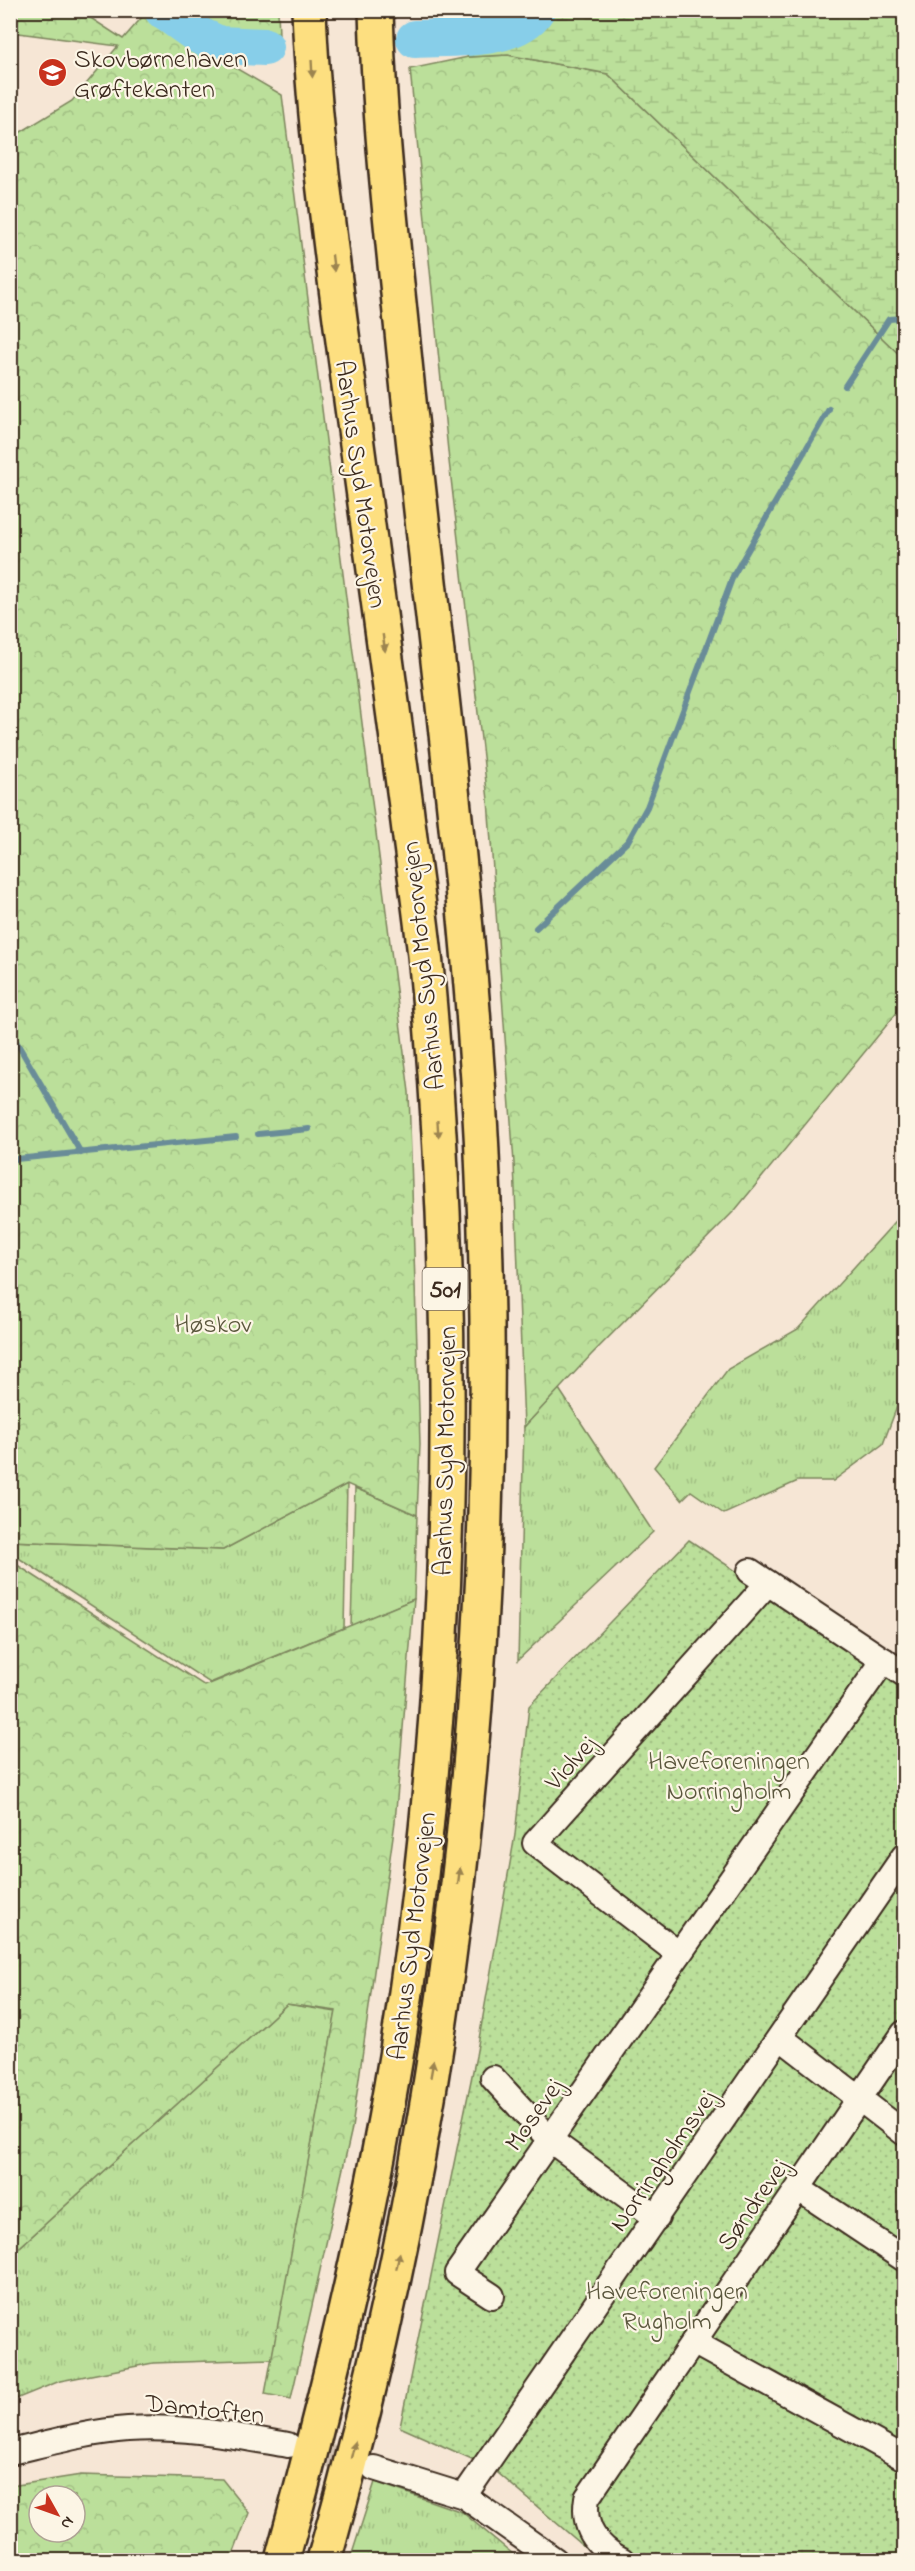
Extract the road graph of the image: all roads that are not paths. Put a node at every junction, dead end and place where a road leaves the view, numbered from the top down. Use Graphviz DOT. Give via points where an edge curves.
graph roads {
  1 [pos="309,10"];
  2 [pos="376,10"];
  3 [pos="884,1660"];
  4 [pos="904,1674"];
  5 [pos="904,1856"];
  6 [pos="680,1954"];
  7 [pos="904,2033"];
  8 [pos="781,2038"];
  9 [pos="493,2078"];
  10 [pos="859,2098"];
  11 [pos="904,2133"];
  12 [pos="550,2140"];
  13 [pos="798,2189"];
  14 [pos="657,2218"];
  15 [pos="904,2259"];
  16 [pos="492,2296"];
  17 [pos="693,2342"];
  18 [pos="288,2445"];
  19 [pos="10,2452"];
  20 [pos="904,2458"];
  21 [pos="374,2468"];
  22 [pos="464,2496"];
  23 [pos="282,2560"];
  24 [pos="324,2560"];
  25 [pos="555,2560"];
  26 [pos="622,2560"];
  1 -- 23 [label="highway, Aarhus Syd Motorvejen / 501, one-way" via="329,231 428,981 442,1186 447,1400 442,1595 430,1788 406,1989 361,2247 319,2426"];
  24 -- 2 [label="highway, Aarhus Syd Motorvejen / 501, one-way" via="384,2330 443,2002 470,1795 484,1582 489,1392 471,976 393,244 378,83"];
  3 -- 4 [label="street"];
  3 -- 6 [label="street, Mosevej"];
  3 -- 6 [label="street, Violvej" via="759,1577 535,1843"];
  5 -- 8 [label="street, Norringholmsvej"];
  6 -- 12 [label="street, Mosevej"];
  7 -- 10 [label="street, Søndrevej"];
  8 -- 10 [label="street"];
  8 -- 14 [label="street, Norringholmsvej"];
  9 -- 12 [label="street"];
  10 -- 11 [label="street"];
  10 -- 13 [label="street, Søndrevej"];
  12 -- 14 [label="street"];
  12 -- 16 [label="street, Mosevej" via="457,2273"];
  13 -- 15 [label="street"];
  13 -- 17 [label="street, Søndrevej"];
  14 -- 22 [label="street, Norringholmsvej"];
  17 -- 20 [label="street"];
  17 -- 26 [label="street, Søndrevej" via="587,2498 587,2526 608,2552"];
  18 -- 19 [label="street, Damtoften" via="158,2428 94,2433"];
  21 -- 22 [label="street"];
  22 -- 25 [label="street"];
}
